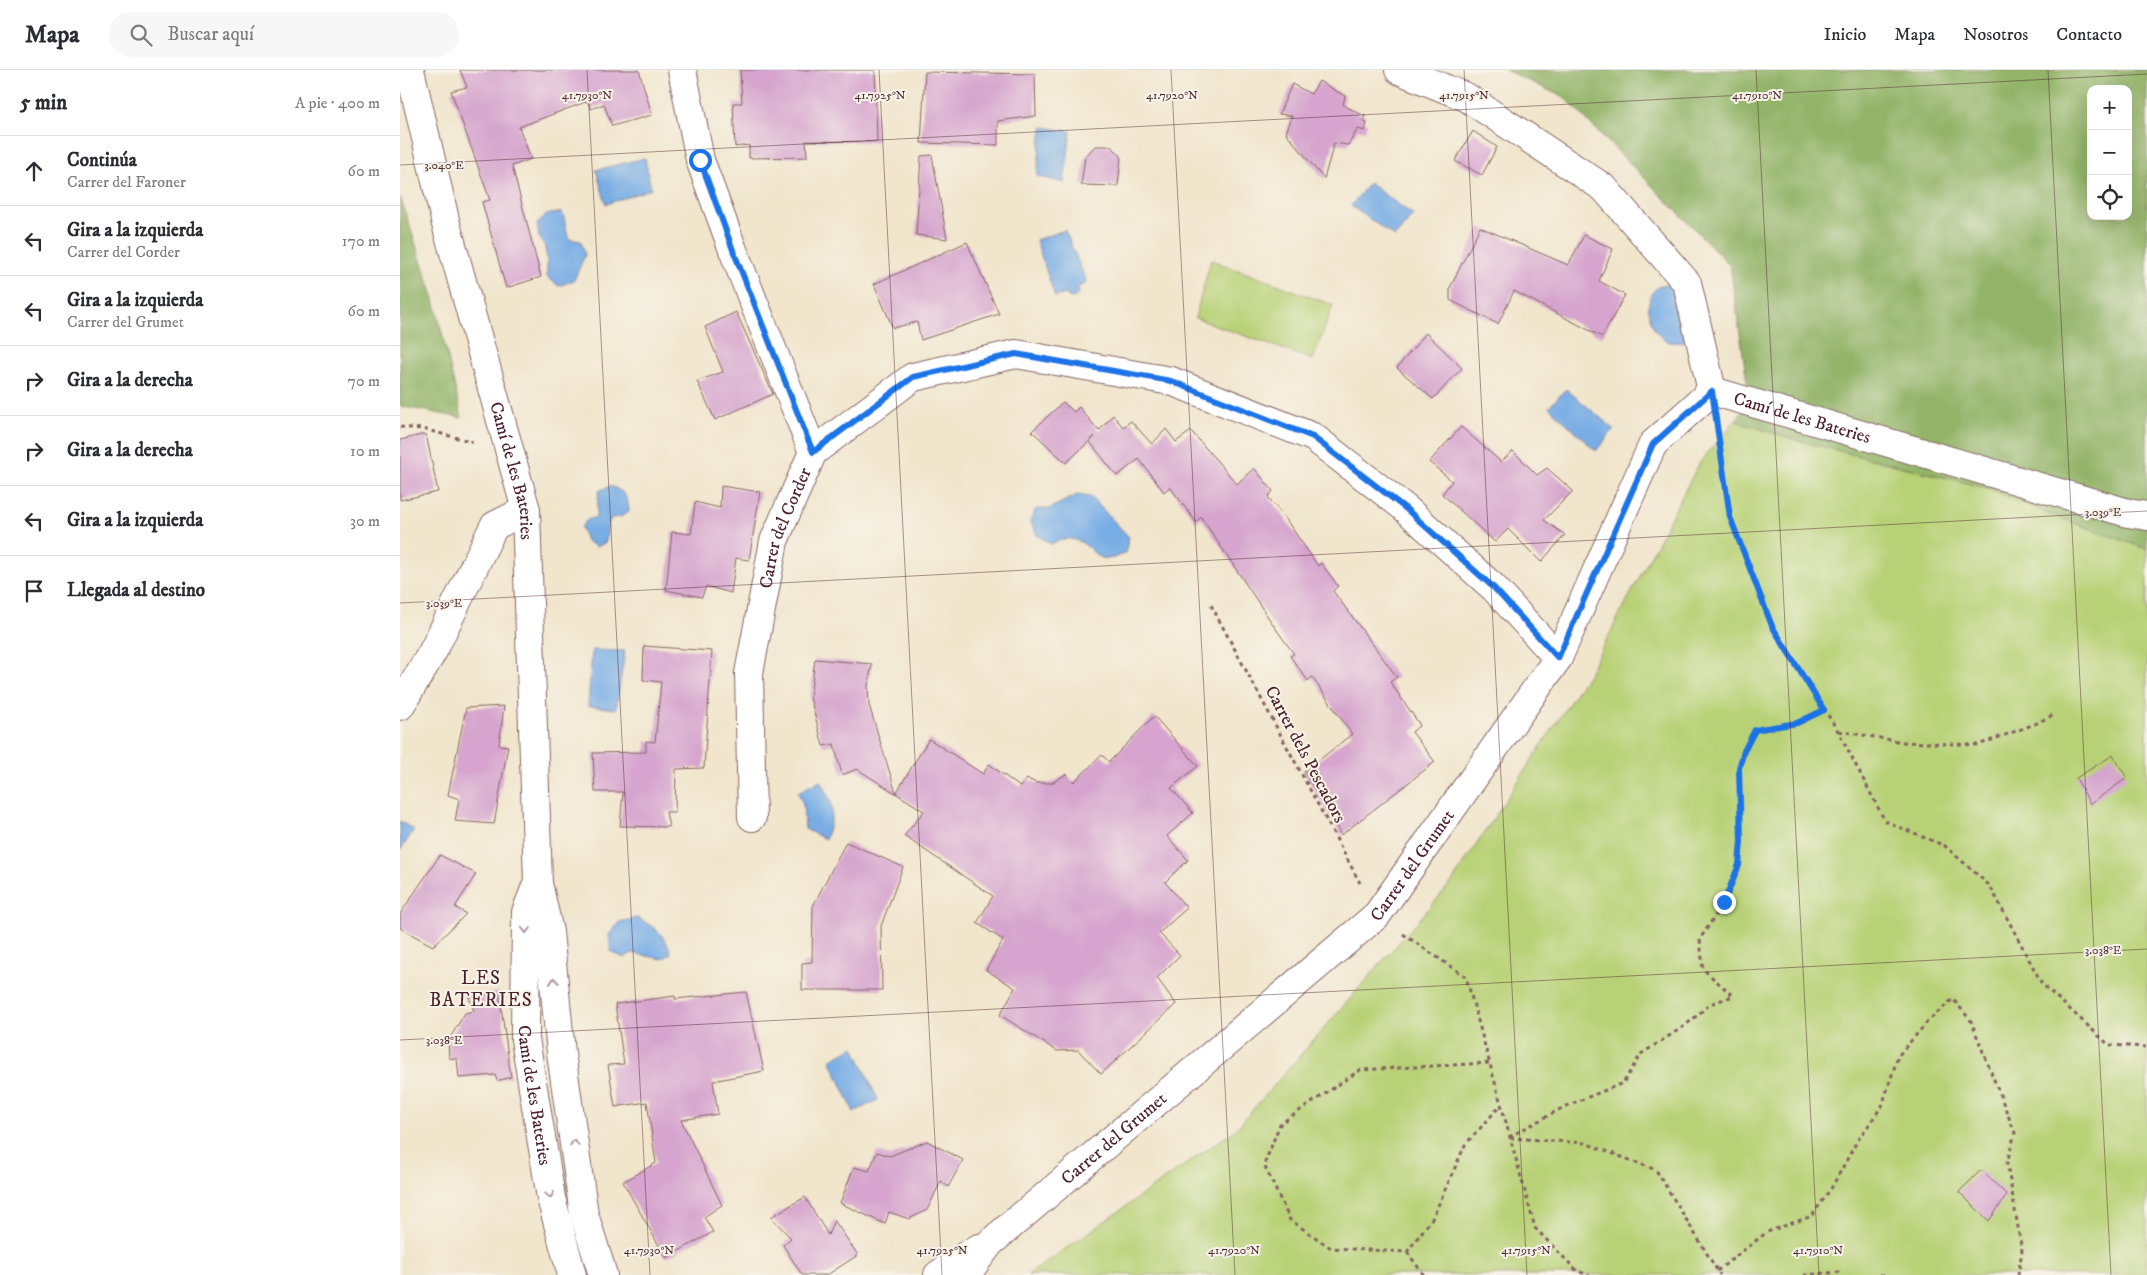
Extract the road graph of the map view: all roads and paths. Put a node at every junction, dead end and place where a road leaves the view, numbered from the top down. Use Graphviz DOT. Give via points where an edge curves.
graph roads {
  1 [pos="410,70"];
  2 [pos="682,70"];
  3 [pos="1399,70"];
  4 [pos="1712,391"];
  5 [pos="400,427"];
  6 [pos="510,451"];
  7 [pos="813,452"];
  8 [pos="526,510"];
  9 [pos="2147,516"];
  10 [pos="1211,605"];
  11 [pos="1558,658"];
  12 [pos="400,706"];
  13 [pos="1824,710"];
  14 [pos="2054,714"];
  15 [pos="1838,731"];
  16 [pos="752,817"];
  17 [pos="538,883"];
  18 [pos="1377,915"];
  19 [pos="2147,1047"];
  20 [pos="1489,1063"];
  21 [pos="1500,1106"];
  22 [pos="1509,1138"];
  23 [pos="990,1243"];
  24 [pos="1407,1252"];
  25 [pos="1718,1273"];
  26 [pos="572,1275"];
  27 [pos="603,1275"];
  28 [pos="938,1275"];
  29 [pos="966,1275"];
  30 [pos="1424,1275"];
  31 [pos="1588,1275"];
  32 [pos="1804,1275"];
  33 [pos="1842,1275"];
  34 [pos="1880,1275"];
  35 [pos="1886,1275"];
  36 [pos="2018,1275"];
  1 -- 6 [label="street, Camí de les Bateries" via="446,224"];
  2 -- 7 [label="street" via="700,160"];
  3 -- 4 [label="street, Camí de les Bateries" via="1466,97 1604,188 1687,283"];
  4 -- 9 [label="street, Camí de les Bateries"];
  4 -- 11 [label="street, Carrer del Grumet" via="1653,444"];
  4 -- 13 [label="path" via="1730,517 1772,626"];
  5 -- 6 [label="path" via="423,429"];
  6 -- 8 [label="street, Camí de les Bateries"];
  7 -- 11 [label="street, Carrer del Corder" via="913,377 1016,354 1171,381 1313,437 1413,515 1494,588"];
  7 -- 16 [label="street, Carrer del Corder" via="774,541 749,673"];
  8 -- 12 [label="street" via="494,526 433,650"];
  8 -- 17 [label="street, Camí de les Bateries"];
  10 -- 18 [label="path, Carrer dels Pescadors"];
  11 -- 18 [label="street, Carrer del Grumet"];
  13 -- 15 [label="path"];
  13 -- 22 [label="path" via="1797,723 1755,730 1744,751 1739,768 1739,865 1724,902 1700,939 1703,968 1733,996 1710,1004 1686,1025 1641,1054 1623,1083 1564,1107"];
  14 -- 15 [label="path" via="1978,745 1903,742"];
  15 -- 19 [label="path" via="1885,821 1945,846 1990,886 2042,984 2109,1045"];
  17 -- 26 [label="street, Camí de les Bateries, one-way" via="526,912 525,1039 551,1198"];
  27 -- 17 [label="street, Camí de les Bateries, one-way" via="584,1214 561,1053 549,932"];
  18 -- 20 [label="path" via="1466,977"];
  18 -- 23 [label="street, Carrer del Grumet"];
  20 -- 21 [label="path"];
  20 -- 24 [label="path" via="1360,1070 1280,1124 1264,1165 1290,1220 1331,1248"];
  21 -- 22 [label="path"];
  21 -- 24 [label="path" via="1465,1145 1433,1217"];
  22 -- 25 [label="path" via="1585,1143 1656,1170"];
  22 -- 31 [label="path" via="1535,1228 1578,1271"];
  23 -- 28 [label="street, Carrer del Grumet"];
  23 -- 29 [label="street, Carrer del Grumet"];
  24 -- 30 [label="path"];
  25 -- 36 [label="path" via="1767,1232 1812,1216 1882,1106 1898,1056 1928,1020 1953,999 1971,1021 2014,1133 2007,1163 2022,1252"];
  32 -- 33 [label="path" via="1838,1272"];
  34 -- 35 [label="path"];
}
